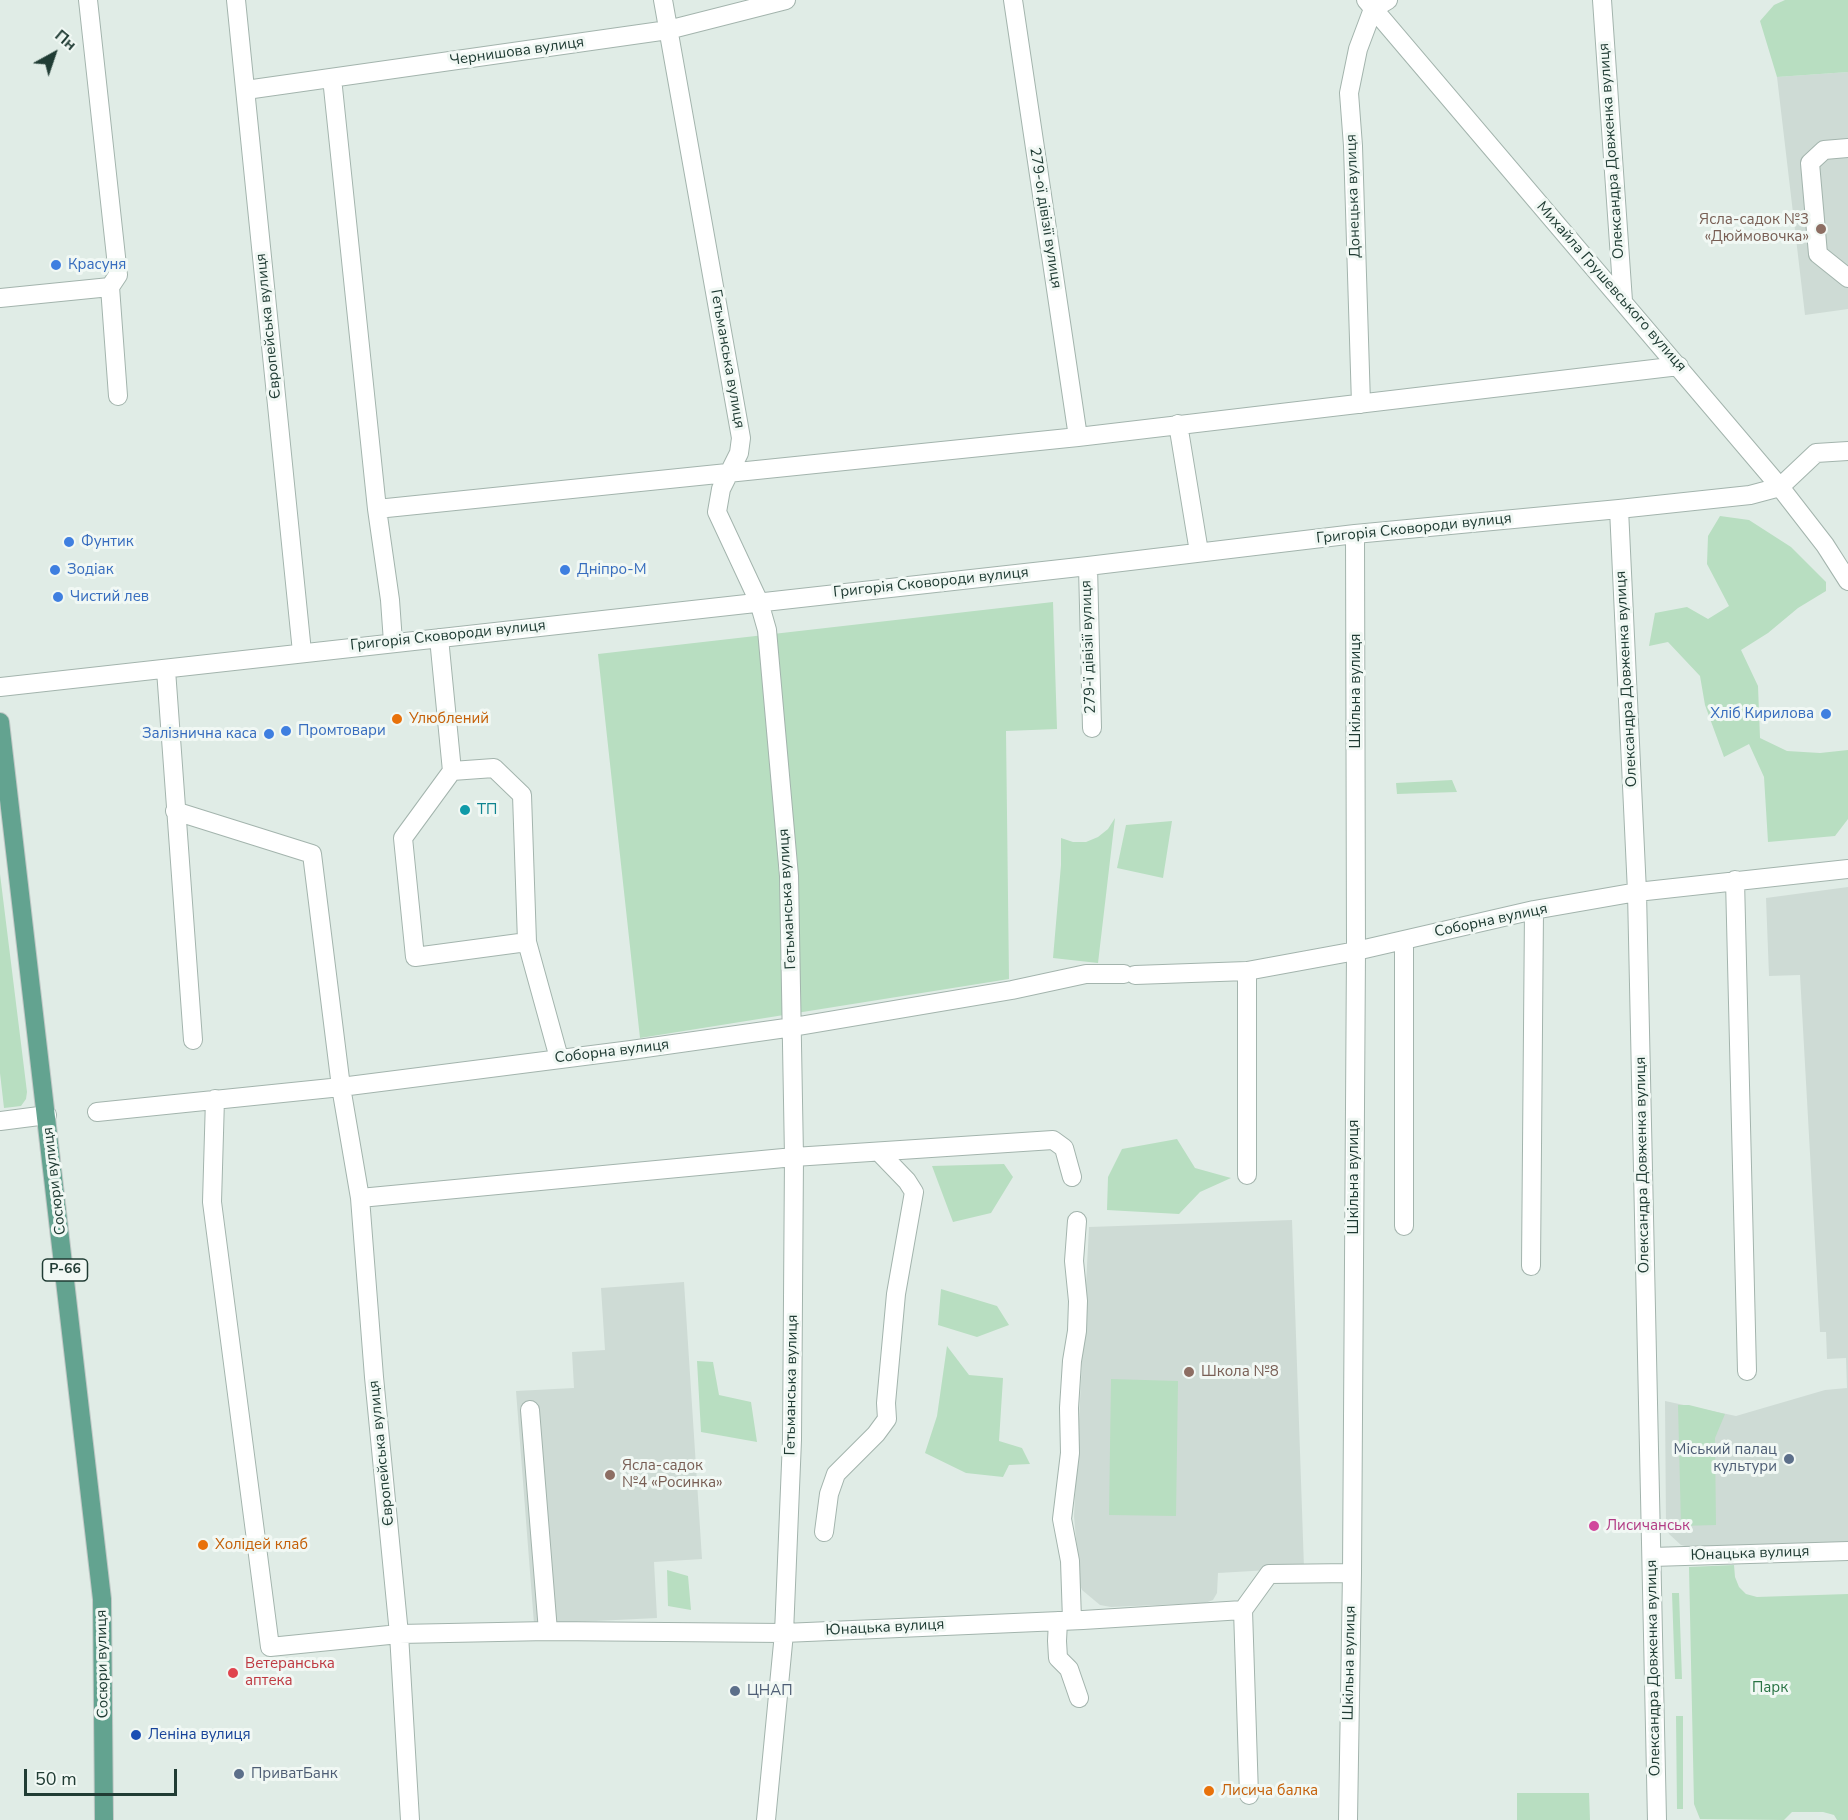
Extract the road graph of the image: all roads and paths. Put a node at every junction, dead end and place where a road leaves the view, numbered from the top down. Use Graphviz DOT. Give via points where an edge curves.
graph roads {
  1 [pos="88,0"];
  2 [pos="236,0"];
  3 [pos="663,0"];
  4 [pos="786,0"];
  5 [pos="1012,0"];
  6 [pos="1602,0"];
  7 [pos="1376,3"];
  8 [pos="668,30"];
  9 [pos="332,78"];
  10 [pos="246,90"];
  11 [pos="1848,148"];
  12 [pos="1848,278"];
  13 [pos="110,286"];
  14 [pos="0,298"];
  15 [pos="1623,301"];
  16 [pos="1679,366"];
  17 [pos="118,396"];
  18 [pos="1361,404"];
  19 [pos="1178,424"];
  20 [pos="1078,437"];
  21 [pos="1848,451"];
  22 [pos="729,472"];
  23 [pos="1780,487"];
  24 [pos="377,509"];
  25 [pos="1619,509"];
  26 [pos="1355,534"];
  27 [pos="1199,552"];
  28 [pos="1088,566"];
  29 [pos="1848,581"];
  30 [pos="759,602"];
  31 [pos="439,638"];
  32 [pos="393,642"];
  33 [pos="302,652"];
  34 [pos="166,670"];
  35 [pos="0,687"];
  36 [pos="0,722"];
  37 [pos="1092,728"];
  38 [pos="452,771"];
  39 [pos="175,811"];
  40 [pos="1848,870"];
  41 [pos="1735,880"];
  42 [pos="1637,892"];
  43 [pos="1534,910"];
  44 [pos="1404,940"];
  45 [pos="527,942"];
  46 [pos="1356,951"];
  47 [pos="1247,971"];
  48 [pos="793,1027"];
  49 [pos="193,1040"];
  50 [pos="560,1058"];
  51 [pos="341,1087"];
  52 [pos="215,1099"];
  53 [pos="98,1112"];
  54 [pos="47,1115"];
  55 [pos="0,1120"];
  56 [pos="879,1152"];
  57 [pos="794,1157"];
  58 [pos="1247,1175"];
  59 [pos="1072,1177"];
  60 [pos="360,1198"];
  61 [pos="1077,1221"];
  62 [pos="1404,1226"];
  63 [pos="1531,1266"];
  64 [pos="1747,1371"];
  65 [pos="530,1410"];
  66 [pos="824,1532"];
  67 [pos="1848,1551"];
  68 [pos="1652,1557"];
  69 [pos="1352,1572"];
  70 [pos="1243,1610"];
  71 [pos="1065,1620"];
  72 [pos="548,1631"];
  73 [pos="784,1633"];
  74 [pos="399,1634"];
  75 [pos="1079,1698"];
  76 [pos="1249,1795"];
  77 [pos="104,1820"];
  78 [pos="410,1820"];
  79 [pos="766,1820"];
  80 [pos="1348,1820"];
  81 [pos="1658,1820"];
  1 -- 13 [label="street" via="118,275"];
  2 -- 10 [label="street, Європейська вулиця"];
  3 -- 8 [label="street, Гетьманська вулиця"];
  4 -- 8 [label="street, Чернишова вулиця"];
  5 -- 20 [label="street, 279-ої дівізії вулиця"];
  6 -- 15 [label="street, Олександра Довженка вулиця"];
  7 -- 15 [label="street, Михайла Грушевського вулиця"];
  7 -- 18 [label="street, Донецька вулиця" via="1358,49 1349,93"];
  8 -- 9 [label="street, Чернишова вулиця"];
  8 -- 22 [label="street, Гетьманська вулиця" via="741,438 739,453"];
  9 -- 10 [label="street, Чернишова вулиця"];
  9 -- 24 [label="street"];
  10 -- 33 [label="street, Європейська вулиця"];
  11 -- 12 [label="street" via="1824,150 1810,163 1818,254"];
  13 -- 14 [label="street"];
  13 -- 17 [label="street"];
  15 -- 16 [label="street, Михайла Грушевського вулиця"];
  16 -- 18 [label="street"];
  16 -- 23 [label="street, Михайла Грушевського вулиця"];
  18 -- 19 [label="street"];
  19 -- 20 [label="street"];
  19 -- 27 [label="street"];
  20 -- 22 [label="street"];
  21 -- 23 [label="street, Григорія Сковороди вулиця" via="1816,453"];
  22 -- 24 [label="street"];
  22 -- 30 [label="street, Гетьманська вулиця" via="717,512"];
  23 -- 25 [label="street, Григорія Сковороди вулиця" via="1750,495"];
  23 -- 29 [label="street, Михайла Грушевського вулиця"];
  24 -- 32 [label="street"];
  25 -- 26 [label="street, Григорія Сковороди вулиця"];
  25 -- 42 [label="street, Олександра Довженка вулиця"];
  26 -- 27 [label="street, Григорія Сковороди вулиця"];
  26 -- 46 [label="street, Шкільна вулиця"];
  27 -- 28 [label="street, Григорія Сковороди вулиця"];
  28 -- 30 [label="street, Григорія Сковороди вулиця"];
  28 -- 37 [label="street, 279-ї дівізії вулиця"];
  30 -- 31 [label="street, Григорія Сковороди вулиця"];
  30 -- 48 [label="street, Гетьманська вулиця" via="767,630 789,876"];
  31 -- 32 [label="street, Григорія Сковороди вулиця"];
  31 -- 38 [label="street"];
  32 -- 33 [label="street, Григорія Сковороди вулиця"];
  33 -- 34 [label="street, Григорія Сковороди вулиця"];
  34 -- 35 [label="street, Григорія Сковороди вулиця"];
  34 -- 39 [label="street"];
  36 -- 54 [label="main road, Сосюри вулиця / Р-66"];
  38 -- 45 [label="street" via="495,768 522,795"];
  38 -- 45 [label="street" via="403,838 415,957"];
  39 -- 49 [label="street"];
  39 -- 51 [label="street, Європейська вулиця" via="312,854"];
  40 -- 41 [label="street, Соборна вулиця"];
  41 -- 42 [label="street, Соборна вулиця"];
  41 -- 64 [label="street"];
  42 -- 43 [label="street, Соборна вулиця"];
  42 -- 68 [label="street, Олександра Довженка вулиця"];
  43 -- 44 [label="street, Соборна вулиця"];
  43 -- 63 [label="street"];
  44 -- 46 [label="street, Соборна вулиця"];
  44 -- 62 [label="street"];
  45 -- 50 [label="street"];
  46 -- 47 [label="street, Соборна вулиця"];
  46 -- 69 [label="street, Шкільна вулиця"];
  47 -- 48 [label="street, Соборна вулиця" via="1086,974"];
  47 -- 58 [label="street"];
  48 -- 50 [label="street, Соборна вулиця"];
  48 -- 57 [label="street, Гетьманська вулиця"];
  50 -- 51 [label="street, Соборна вулиця"];
  51 -- 52 [label="street, Соборна вулиця"];
  51 -- 60 [label="street, Європейська вулиця"];
  52 -- 53 [label="street, Соборна вулиця"];
  52 -- 74 [label="street, Юнацька вулиця" via="212,1202 270,1647"];
  54 -- 55 [label="street"];
  54 -- 77 [label="main road, Сосюри вулиця / Р-66" via="102,1599"];
  56 -- 57 [label="street"];
  56 -- 59 [label="street" via="1053,1140 1064,1148"];
  56 -- 66 [label="street" via="914,1192 897,1294 887,1419 836,1474 828,1494"];
  57 -- 60 [label="street"];
  57 -- 73 [label="street, Гетьманська вулиця" via="792,1440"];
  60 -- 74 [label="street, Європейська вулиця"];
  61 -- 71 [label="street" via="1077,1331 1062,1519 1070,1561"];
  65 -- 72 [label="street"];
  67 -- 68 [label="street, Юнацька вулиця"];
  68 -- 81 [label="street, Олександра Довженка вулиця"];
  69 -- 70 [label="street" via="1269,1574"];
  69 -- 80 [label="street, Шкільна вулиця"];
  70 -- 71 [label="street, Юнацька вулиця"];
  70 -- 76 [label="street"];
  71 -- 73 [label="street, Юнацька вулиця"];
  71 -- 75 [label="street" via="1056,1641 1058,1658 1069,1669"];
  72 -- 73 [label="street, Юнацька вулиця"];
  72 -- 74 [label="street, Юнацька вулиця"];
  73 -- 79 [label="street, Гетьманська вулиця"];
  74 -- 78 [label="street, Європейська вулиця"];
}
